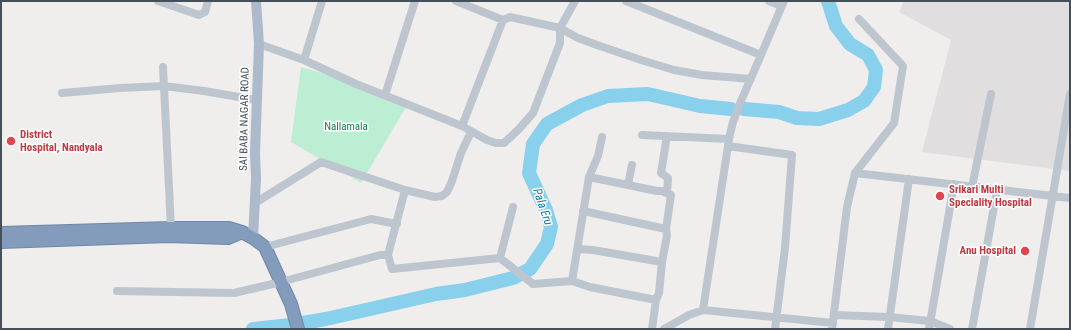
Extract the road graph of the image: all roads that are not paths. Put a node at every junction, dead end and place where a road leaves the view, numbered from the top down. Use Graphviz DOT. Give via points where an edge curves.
graph roads {
  1 [pos="158,1"];
  2 [pos="208,1"];
  3 [pos="256,1"];
  4 [pos="322,1"];
  5 [pos="415,1"];
  6 [pos="456,1"];
  7 [pos="575,1"];
  8 [pos="626,1"];
  9 [pos="769,1"];
  10 [pos="782,4"];
  11 [pos="859,19"];
  12 [pos="503,20"];
  13 [pos="560,28"];
  14 [pos="259,44"];
  15 [pos="761,55"];
  16 [pos="304,60"];
  17 [pos="162,67"];
  18 [pos="751,79"];
  19 [pos="164,86"];
  20 [pos="62,93"];
  21 [pos="991,94"];
  22 [pos="1070,94"];
  23 [pos="385,95"];
  24 [pos="256,100"];
  25 [pos="462,126"];
  26 [pos="471,132"];
  27 [pos="642,135"];
  28 [pos="667,136"];
  29 [pos="602,137"];
  30 [pos="728,142"];
  31 [pos="632,165"];
  32 [pos="856,173"];
  33 [pos="589,177"];
  34 [pos="909,179"];
  35 [pos="954,184"];
  36 [pos="628,185"];
  37 [pos="972,186"];
  38 [pos="405,190"];
  39 [pos="997,190"];
  40 [pos="667,193"];
  41 [pos="1052,196"];
  42 [pos="1070,198"];
  43 [pos="255,203"];
  44 [pos="513,207"];
  45 [pos="582,211"];
  46 [pos="397,224"];
  47 [pos="171,228"];
  48 [pos="666,229"];
  49 [pos="242,232"];
  50 [pos="1,233"];
  51 [pos="253,238"];
  52 [pos="1,242"];
  53 [pos="265,247"];
  54 [pos="578,249"];
  55 [pos="388,255"];
  56 [pos="500,258"];
  57 [pos="662,262"];
  58 [pos="572,281"];
  59 [pos="282,282"];
  60 [pos="117,291"];
  61 [pos="656,300"];
  62 [pos="703,310"];
  63 [pos="889,317"];
  64 [pos="777,318"];
  65 [pos="833,323"];
  66 [pos="930,325"];
  67 [pos="298,329"];
  68 [pos="652,329"];
  69 [pos="664,329"];
  70 [pos="775,329"];
  71 [pos="888,329"];
  72 [pos="950,329"];
  73 [pos="972,329"];
  74 [pos="1030,329"];
  1 -- 2 [label="street" via="199,15 205,12"];
  3 -- 14 [label="main road, SAI BABA NAGAR ROAD"];
  4 -- 16 [label="street"];
  5 -- 23 [label="street"];
  6 -- 12 [label="street"];
  7 -- 13 [label="street"];
  8 -- 15 [label="street"];
  9 -- 10 [label="street"];
  10 -- 15 [label="street"];
  11 -- 32 [label="street" via="903,66 894,123"];
  12 -- 13 [label="street" via="510,17"];
  12 -- 25 [label="street"];
  13 -- 18 [label="street" via="578,38 674,70"];
  13 -- 26 [label="street" via="560,43 536,105 518,130 504,143 496,143"];
  14 -- 16 [label="street"];
  14 -- 24 [label="main road, SAI BABA NAGAR ROAD"];
  15 -- 18 [label="street"];
  16 -- 23 [label="street"];
  17 -- 19 [label="street"];
  18 -- 30 [label="street" via="733,122"];
  19 -- 20 [label="street"];
  19 -- 24 [label="street"];
  19 -- 47 [label="street"];
  21 -- 37 [label="street"];
  22 -- 41 [label="street"];
  23 -- 25 [label="street"];
  24 -- 43 [label="main road, SAI BABA NAGAR ROAD"];
  25 -- 26 [label="street"];
  26 -- 38 [label="street" via="447,192 435,197"];
  27 -- 28 [label="street"];
  28 -- 30 [label="street"];
  28 -- 40 [label="street" via="661,173 668,178"];
  29 -- 33 [label="street" via="598,156"];
  30 -- 62 [label="street"];
  30 -- 64 [label="street" via="792,155"];
  31 -- 36 [label="street"];
  32 -- 34 [label="street"];
  32 -- 65 [label="street" via="847,207"];
  33 -- 36 [label="street"];
  33 -- 45 [label="street"];
  34 -- 35 [label="street"];
  34 -- 63 [label="street"];
  35 -- 37 [label="street"];
  35 -- 66 [label="street"];
  36 -- 40 [label="street"];
  37 -- 39 [label="street"];
  38 -- 43 [label="street" via="321,162"];
  38 -- 46 [label="street"];
  39 -- 41 [label="street"];
  39 -- 73 [label="street"];
  40 -- 48 [label="street" via="671,195"];
  41 -- 42 [label="street"];
  41 -- 74 [label="street"];
  43 -- 51 [label="main road, SAI BABA NAGAR ROAD"];
  44 -- 56 [label="street"];
  45 -- 48 [label="street"];
  45 -- 54 [label="street"];
  46 -- 53 [label="street" via="371,219"];
  46 -- 55 [label="street"];
  47 -- 49 [label="highway" via="229,228"];
  47 -- 50 [label="highway"];
  48 -- 57 [label="street"];
  49 -- 51 [label="highway"];
  49 -- 52 [label="highway" via="228,238 168,236"];
  51 -- 53 [label="highway"];
  53 -- 59 [label="highway"];
  54 -- 57 [label="street"];
  54 -- 58 [label="street"];
  55 -- 56 [label="street" via="392,269"];
  55 -- 59 [label="street"];
  56 -- 58 [label="street" via="533,284"];
  57 -- 61 [label="street"];
  58 -- 61 [label="street"];
  59 -- 60 [label="street" via="234,293"];
  59 -- 67 [label="highway"];
  61 -- 68 [label="street"];
  62 -- 64 [label="street"];
  62 -- 69 [label="street"];
  63 -- 65 [label="street"];
  63 -- 66 [label="street"];
  63 -- 71 [label="street"];
  64 -- 65 [label="street"];
  64 -- 70 [label="street"];
  66 -- 72 [label="street"];
}
